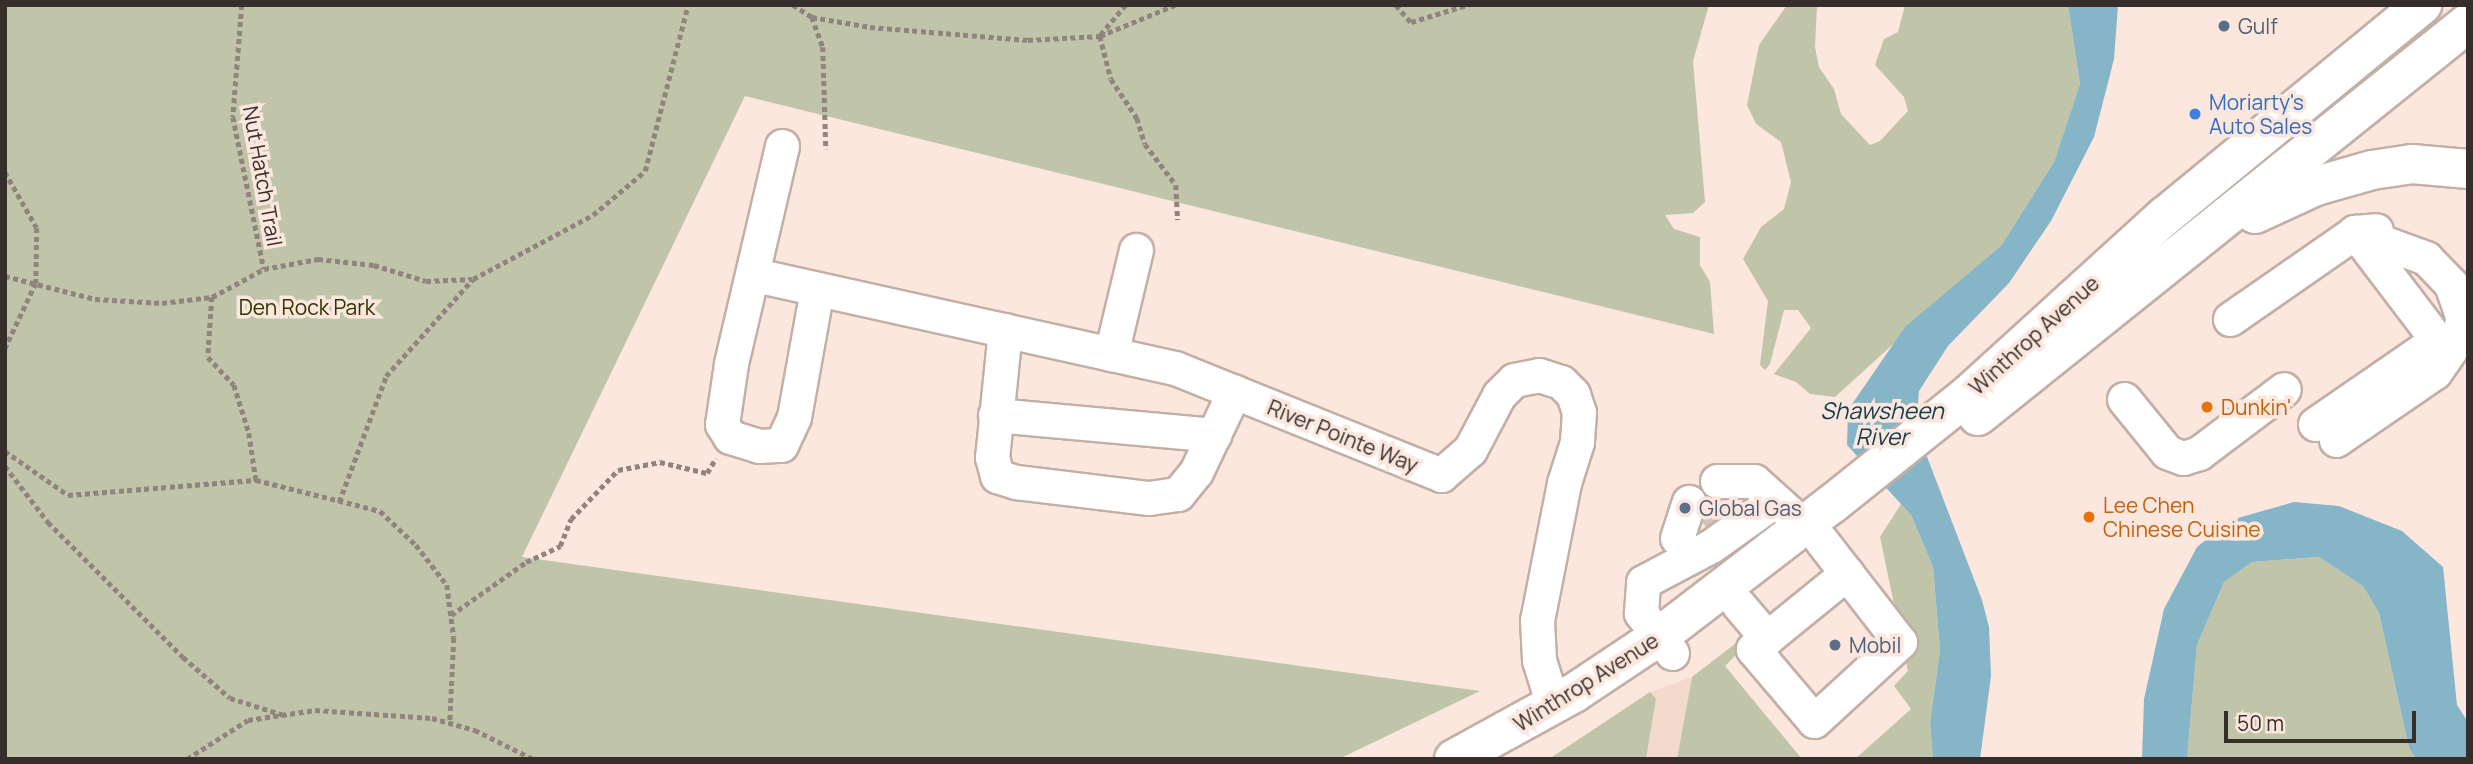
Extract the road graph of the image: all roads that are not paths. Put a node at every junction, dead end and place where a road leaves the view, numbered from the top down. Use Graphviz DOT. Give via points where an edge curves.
graph roads {
  1 [pos="2422,5"];
  2 [pos="2468,23"];
  3 [pos="782,146"];
  4 [pos="2468,169"];
  5 [pos="2355,232"];
  6 [pos="2205,236"];
  7 [pos="1136,250"];
  8 [pos="755,275"];
  9 [pos="2468,276"];
  10 [pos="817,289"];
  11 [pos="2230,319"];
  12 [pos="1005,330"];
  13 [pos="1111,354"];
  14 [pos="2468,359"];
  15 [pos="2284,389"];
  16 [pos="1234,392"];
  17 [pos="2124,399"];
  18 [pos="995,415"];
  19 [pos="2336,431"];
  20 [pos="1214,435"];
  21 [pos="1932,438"];
  22 [pos="1812,533"];
  23 [pos="1847,573"];
  24 [pos="1732,595"];
  25 [pos="1767,638"];
  26 [pos="1667,644"];
  27 [pos="1558,715"];
  28 [pos="1454,759"];
  29 [pos="1504,759"];
  1 -- 21 [label="highway, Winthrop Avenue" via="2175,207"];
  2 -- 6 [label="highway, Winthrop Avenue"];
  3 -- 8 [label="street"];
  4 -- 6 [label="highway" via="2412,164 2344,176"];
  5 -- 9 [label="street" via="2385,229 2427,240 2458,261"];
  5 -- 11 [label="street"];
  5 -- 19 [label="street" via="2437,340"];
  5 -- 19 [label="street" via="2426,258 2451,284 2462,316 2460,336 2435,372"];
  6 -- 21 [label="highway, Winthrop Avenue"];
  7 -- 13 [label="street"];
  8 -- 10 [label="street, River Pointe Way"];
  8 -- 10 [label="street" via="731,364 722,424 730,437 759,446 781,445 794,417"];
  10 -- 12 [label="street, River Pointe Way"];
  12 -- 13 [label="street, River Pointe Way"];
  12 -- 18 [label="street"];
  13 -- 16 [label="street, River Pointe Way" via="1175,368"];
  14 -- 19 [label="street" via="2451,382 2376,433"];
  15 -- 17 [label="street" via="2199,453 2183,458 2167,452"];
  16 -- 20 [label="street"];
  16 -- 27 [label="street, River Pointe Way" via="1441,475 1470,450 1499,395 1514,380 1538,375 1561,382 1573,394 1579,412 1577,442 1564,483 1537,620 1539,660"];
  18 -- 20 [label="street"];
  18 -- 20 [label="street" via="992,457 998,476 1149,498 1178,494 1196,472"];
  21 -- 22 [label="highway, Winthrop Avenue"];
  22 -- 23 [label="street"];
  22 -- 24 [label="highway, Winthrop Avenue"];
  22 -- 26 [label="street" via="1743,495 1698,529 1643,582 1641,613"];
  23 -- 25 [label="street"];
  23 -- 25 [label="street" via="1900,642 1814,721 1753,649"];
  24 -- 25 [label="street"];
  24 -- 26 [label="highway, Winthrop Avenue"];
  26 -- 27 [label="highway, Winthrop Avenue"];
  27 -- 28 [label="highway, Winthrop Avenue"];
  27 -- 29 [label="highway, Winthrop Avenue"];
}
